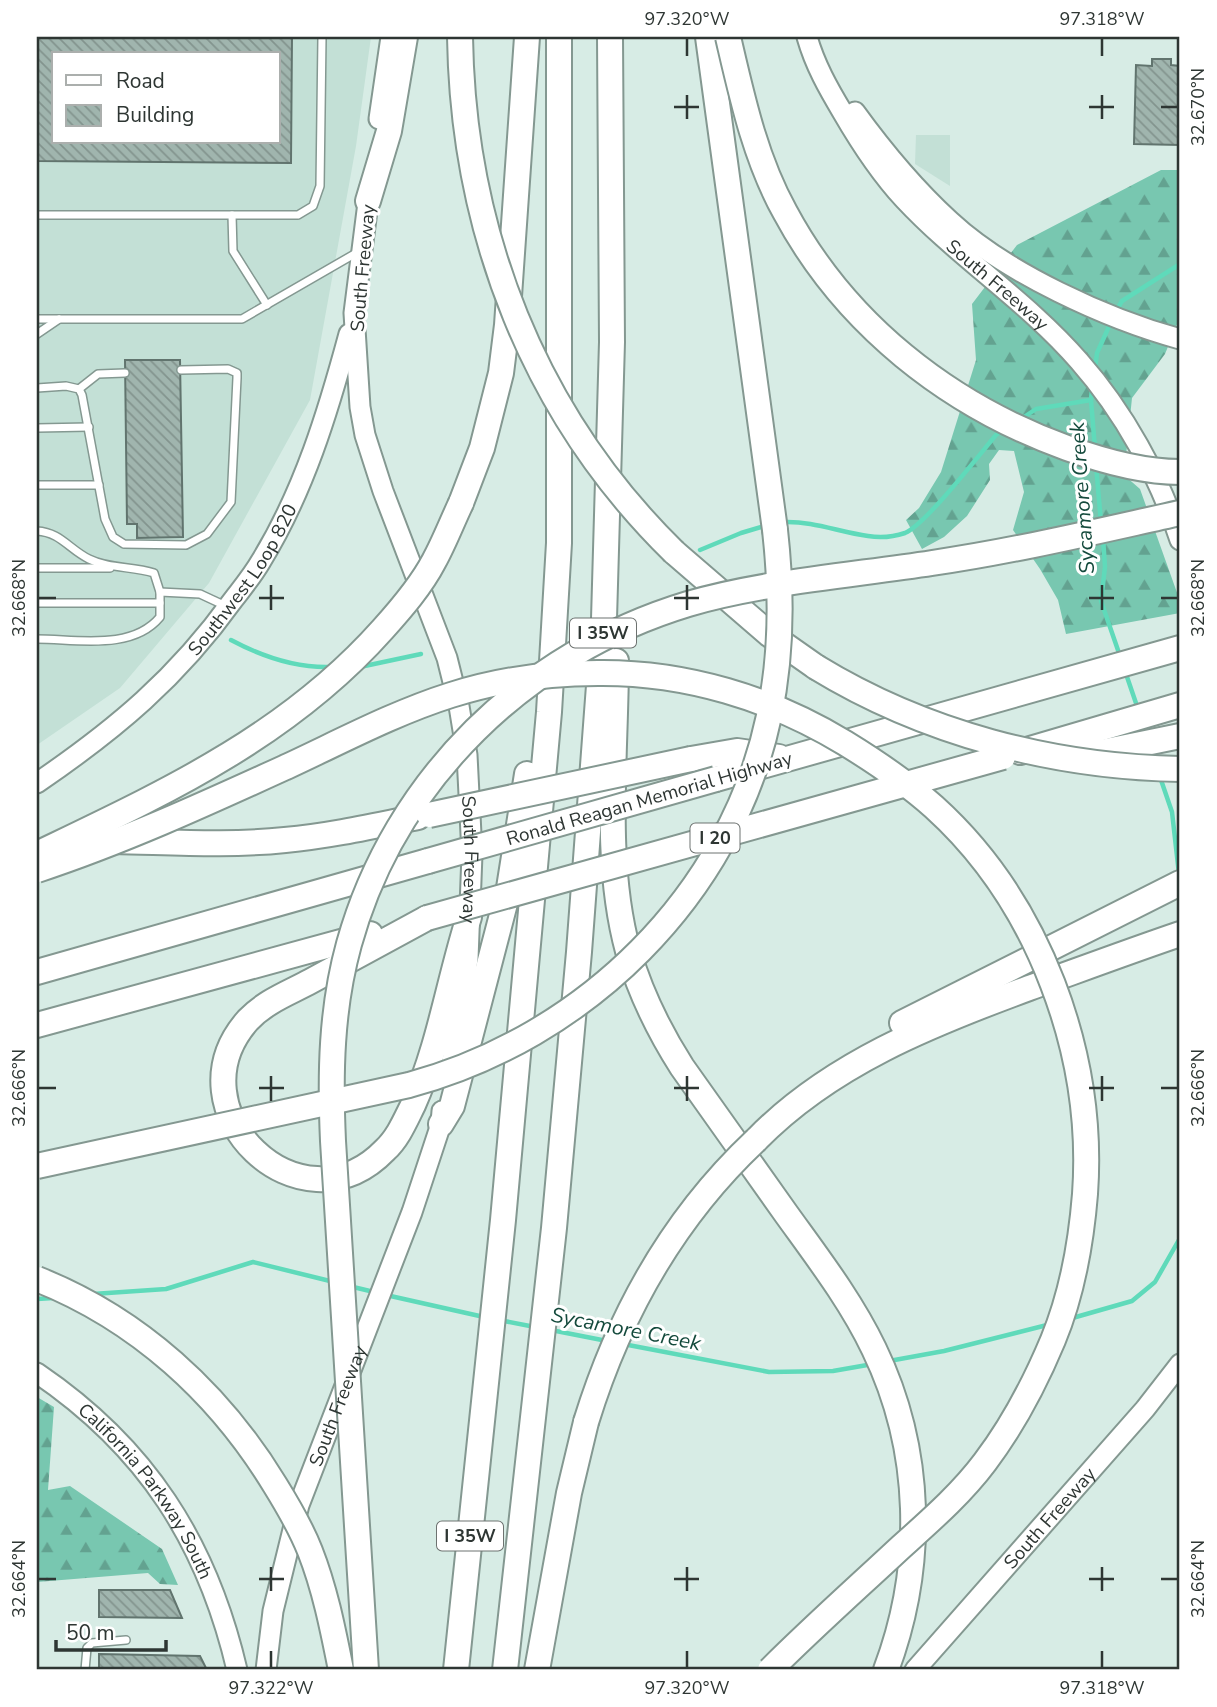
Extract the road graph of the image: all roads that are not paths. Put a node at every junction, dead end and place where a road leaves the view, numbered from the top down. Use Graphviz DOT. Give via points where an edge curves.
graph roads {
  1 [pos="322,37"];
  2 [pos="391,37"];
  3 [pos="405,37"];
  4 [pos="460,37"];
  5 [pos="527,37"];
  6 [pos="559,37"];
  7 [pos="610,37"];
  8 [pos="708,37"];
  9 [pos="728,37"];
  10 [pos="809,37"];
  11 [pos="368,201"];
  12 [pos="37,215"];
  13 [pos="232,215"];
  14 [pos="967,246"];
  15 [pos="362,250"];
  16 [pos="267,305"];
  17 [pos="354,313"];
  18 [pos="37,319"];
  19 [pos="59,319"];
  20 [pos="37,334"];
  21 [pos="1180,339"];
  22 [pos="181,370"];
  23 [pos="125,373"];
  24 [pos="37,388"];
  25 [pos="79,389"];
  26 [pos="89,427"];
  27 [pos="37,428"];
  28 [pos="1180,472"];
  29 [pos="37,485"];
  30 [pos="99,485"];
  31 [pos="1180,513"];
  32 [pos="37,531"];
  33 [pos="1180,540"];
  34 [pos="37,568"];
  35 [pos="122,568"];
  36 [pos="160,592"];
  37 [pos="37,603"];
  38 [pos="160,603"];
  39 [pos="228,607"];
  40 [pos="604,619"];
  41 [pos="37,639"];
  42 [pos="1180,648"];
  43 [pos="1180,705"];
  44 [pos="549,712"];
  45 [pos="1180,736"];
  46 [pos="1003,757"];
  47 [pos="790,758"];
  48 [pos="1180,769"];
  49 [pos="37,783"];
  50 [pos="37,848"];
  51 [pos="37,854"];
  52 [pos="37,870"];
  53 [pos="1180,883"];
  54 [pos="469,917"];
  55 [pos="428,918"];
  56 [pos="1180,934"];
  57 [pos="37,972"];
  58 [pos="37,1025"];
  59 [pos="813,1090"];
  60 [pos="441,1124"];
  61 [pos="37,1166"];
  62 [pos="37,1279"];
  63 [pos="1180,1364"];
  64 [pos="37,1373"];
  65 [pos="126,1640"];
  66 [pos="85,1670"];
  67 [pos="237,1670"];
  68 [pos="266,1670"];
  69 [pos="341,1670"];
  70 [pos="366,1670"];
  71 [pos="456,1670"];
  72 [pos="505,1670"];
  73 [pos="537,1670"];
  74 [pos="770,1670"];
  75 [pos="886,1670"];
  76 [pos="915,1670"];
  1 -- 13 [label="lane" via="320,186 313,206 298,215"];
  2 -- 11 [label="main road, South Freeway"];
  3 -- 11 [label="highway" via="389,131"];
  4 -- 48 [label="highway, bridge" via="470,157 503,287 536,363 569,421 602,470 657,535 769,634 883,705 1027,750 1122,766"];
  5 -- 51 [label="highway, bridge" via="501,373 482,448 433,563 361,654 264,734 187,781"];
  6 -- 44 [label="highway, I 35W" via="559,543"];
  7 -- 40 [label="highway, I 35W" via="612,342"];
  8 -- 61 [label="highway, bridge" via="775,530 779,602 769,716 745,791 711,859 674,912 623,969 553,1022 489,1058 409,1085"];
  9 -- 28 [label="highway, bridge" via="760,156 785,212 830,281 871,327 914,365 992,417 1114,463"];
  10 -- 14 [label="main road" via="891,160 951,222"];
  11 -- 15 [label="main road, South Freeway"];
  12 -- 13 [label="lane"];
  13 -- 16 [label="lane" via="233,251"];
  14 -- 21 [label="main road" via="1071,297"];
  14 -- 33 [label="main road, South Freeway, bridge" via="1093,378 1145,459"];
  15 -- 16 [label="lane"];
  15 -- 17 [label="main road, South Freeway"];
  16 -- 19 [label="lane" via="242,319"];
  17 -- 39 [label="main road, Southwest Loop 820" via="334,391 289,509 261,562"];
  17 -- 54 [label="main road, South Freeway" via="365,435 447,658 461,718 471,821"];
  18 -- 19 [label="lane"];
  19 -- 20 [label="lane"];
  22 -- 30 [label="lane" via="228,369 237,373 230,502 216,524 186,545 124,544 109,531"];
  23 -- 25 [label="lane" via="98,374"];
  24 -- 25 [label="lane"];
  25 -- 26 [label="lane"];
  26 -- 27 [label="lane"];
  26 -- 30 [label="lane"];
  29 -- 30 [label="lane"];
  31 -- 70 [label="highway, bridge" via="1000,552 738,593 639,621 548,668 497,709 458,748 406,816 369,888 349,943 336,1006 331,1064"];
  32 -- 35 [label="lane" via="50,532 89,559"];
  34 -- 35 [label="lane"];
  35 -- 36 [label="lane" via="153,573"];
  36 -- 38 [label="lane"];
  36 -- 39 [label="lane" via="200,594"];
  37 -- 38 [label="lane"];
  38 -- 41 [label="lane" via="160,617 147,631 133,637"];
  39 -- 49 [label="main road, Southwest Loop 820" via="148,699"];
  40 -- 72 [label="highway, I 35W" via="554,1228"];
  40 -- 75 [label="highway" via="615,657 617,881 635,972 660,1031 682,1067 850,1306 896,1403 913,1494 912,1564 901,1624"];
  42 -- 47 [label="highway, Ronald Reagan Memorial Highway, bridge"];
  43 -- 46 [label="highway, I 20, bridge"];
  44 -- 60 [label="highway" via="532,740 509,888 452,1106"];
  44 -- 71 [label="highway, I 35W"];
  45 -- 46 [label="highway, bridge" via="1097,753"];
  46 -- 55 [label="highway, I 20, bridge"];
  47 -- 50 [label="highway, bridge" via="737,751 339,834 229,843 96,841"];
  47 -- 57 [label="highway, Ronald Reagan Memorial Highway, bridge"];
  52 -- 74 [label="highway, bridge" via="83,855 445,697 505,681 573,674 677,679 783,710 879,765 956,829 1003,889 1032,937 1069,1036 1082,1099 1086,1156 1075,1265 1055,1335 1034,1382 983,1465 950,1502"];
  53 -- 59 [label="highway" via="883,1033"];
  54 -- 55 [label="highway" via="430,1059 394,1139 376,1158 340,1176 299,1177 273,1167 236,1130 227,1105 224,1075 239,1033 272,1000"];
  54 -- 60 [label="main road, South Freeway" via="467,970"];
  55 -- 58 [label="highway, I 20"];
  56 -- 59 [label="highway" via="942,1021"];
  59 -- 73 [label="highway, bridge" via="777,1119 709,1189 665,1247 622,1327 586,1422"];
  60 -- 68 [label="main road, South Freeway, bridge" via="412,1212 299,1505 273,1611"];
  62 -- 69 [label="highway, bridge" via="147,1340 194,1380 239,1431 289,1507 310,1551"];
  63 -- 76 [label="main road, South Freeway"];
  64 -- 67 [label="main road, California Parkway South" via="96,1419 152,1479 202,1561"];
  65 -- 66 [label="lane" via="92,1643 85,1655"];
}
